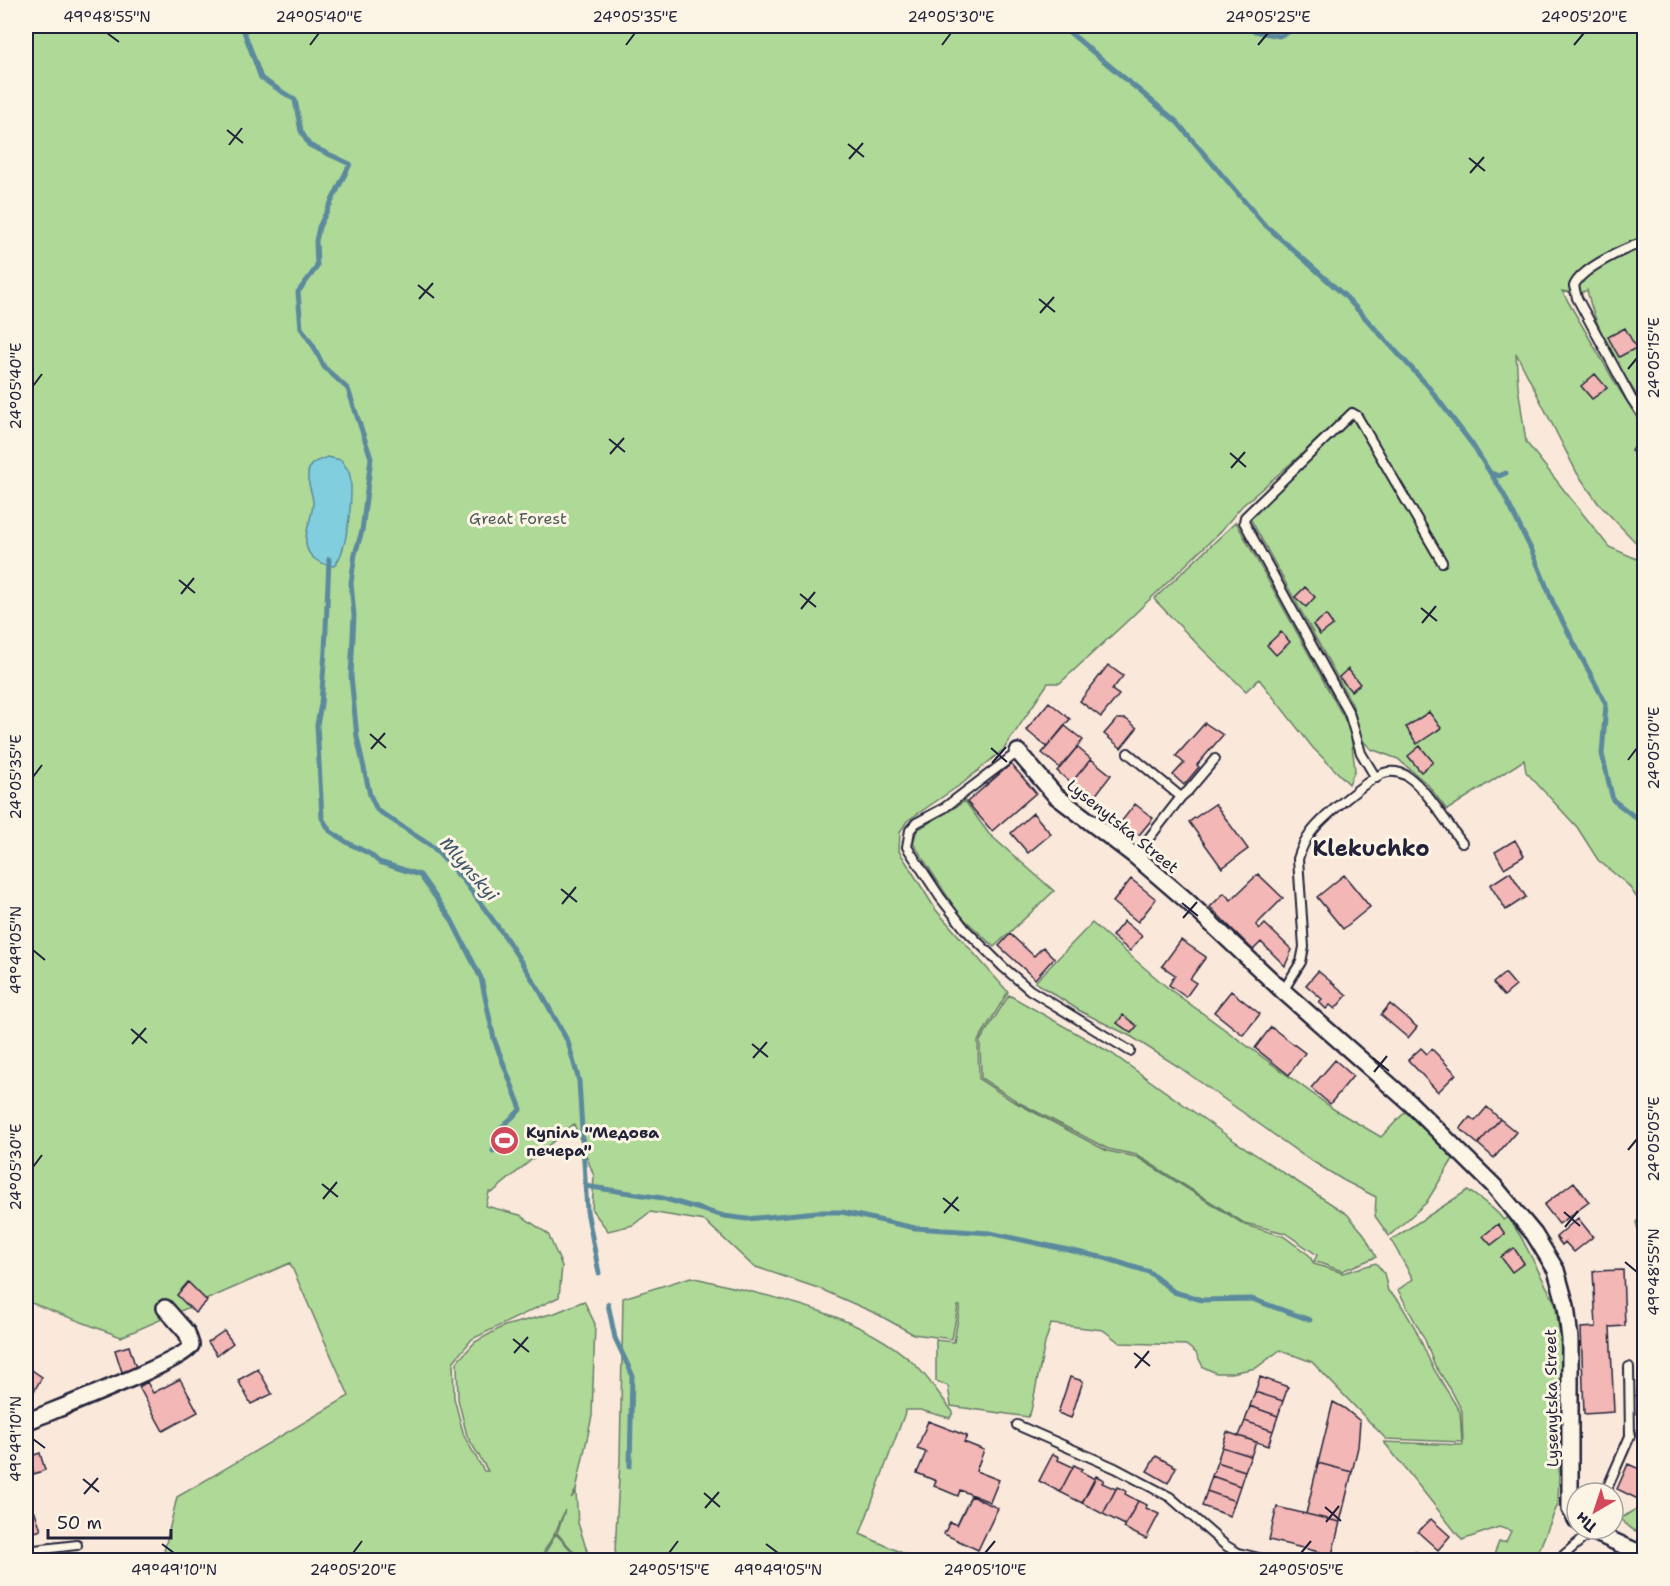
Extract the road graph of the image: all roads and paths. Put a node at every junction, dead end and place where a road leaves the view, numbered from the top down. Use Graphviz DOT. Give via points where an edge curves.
graph roads {
  1 [pos="1644,242"];
  2 [pos="1644,418"];
  3 [pos="1442,562"];
  4 [pos="1018,752"];
  5 [pos="1128,753"];
  6 [pos="1215,759"];
  7 [pos="1376,778"];
  8 [pos="1181,797"];
  9 [pos="1462,843"];
  10 [pos="1135,856"];
  11 [pos="1283,991"];
  12 [pos="1130,1051"];
  13 [pos="165,1308"];
  14 [pos="1629,1367"];
  15 [pos="28,1418"];
  16 [pos="1017,1425"];
  17 [pos="1570,1481"];
  18 [pos="1610,1481"];
  19 [pos="1579,1541"];
  20 [pos="1614,1541"];
  21 [pos="77,1545"];
  22 [pos="26,1551"];
  23 [pos="1644,1555"];
  24 [pos="1267,1560"];
  25 [pos="1558,1560"];
  1 -- 2 [label="lane" via="1592,267 1574,285 1576,298"];
  3 -- 7 [label="lane" via="1352,413 1245,517 1244,522 1349,713 1361,753"];
  4 -- 10 [label="street, Lysenytska Street" via="1056,796"];
  4 -- 12 [label="lane, Lysenytska Street" via="944,808 916,823 910,830 907,847 964,928 1003,966 1030,990"];
  5 -- 8 [label="lane"];
  6 -- 8 [label="lane"];
  7 -- 9 [label="lane" via="1391,772 1407,776"];
  7 -- 11 [label="lane" via="1330,813 1302,846 1298,874 1304,947 1301,962"];
  8 -- 10 [label="lane"];
  10 -- 11 [label="street, Lysenytska Street"];
  11 -- 17 [label="street, Lysenytska Street" via="1410,1103 1494,1186 1534,1234 1556,1270 1570,1340"];
  13 -- 15 [label="street" via="187,1333 189,1350 119,1383"];
  14 -- 18 [label="lane" via="1630,1436"];
  16 -- 24 [label="lane" via="1170,1497 1225,1545 1238,1553"];
  19 -- 25 [label="lane"];
  20 -- 23 [label="street"];
  21 -- 22 [label="lane"];
}
